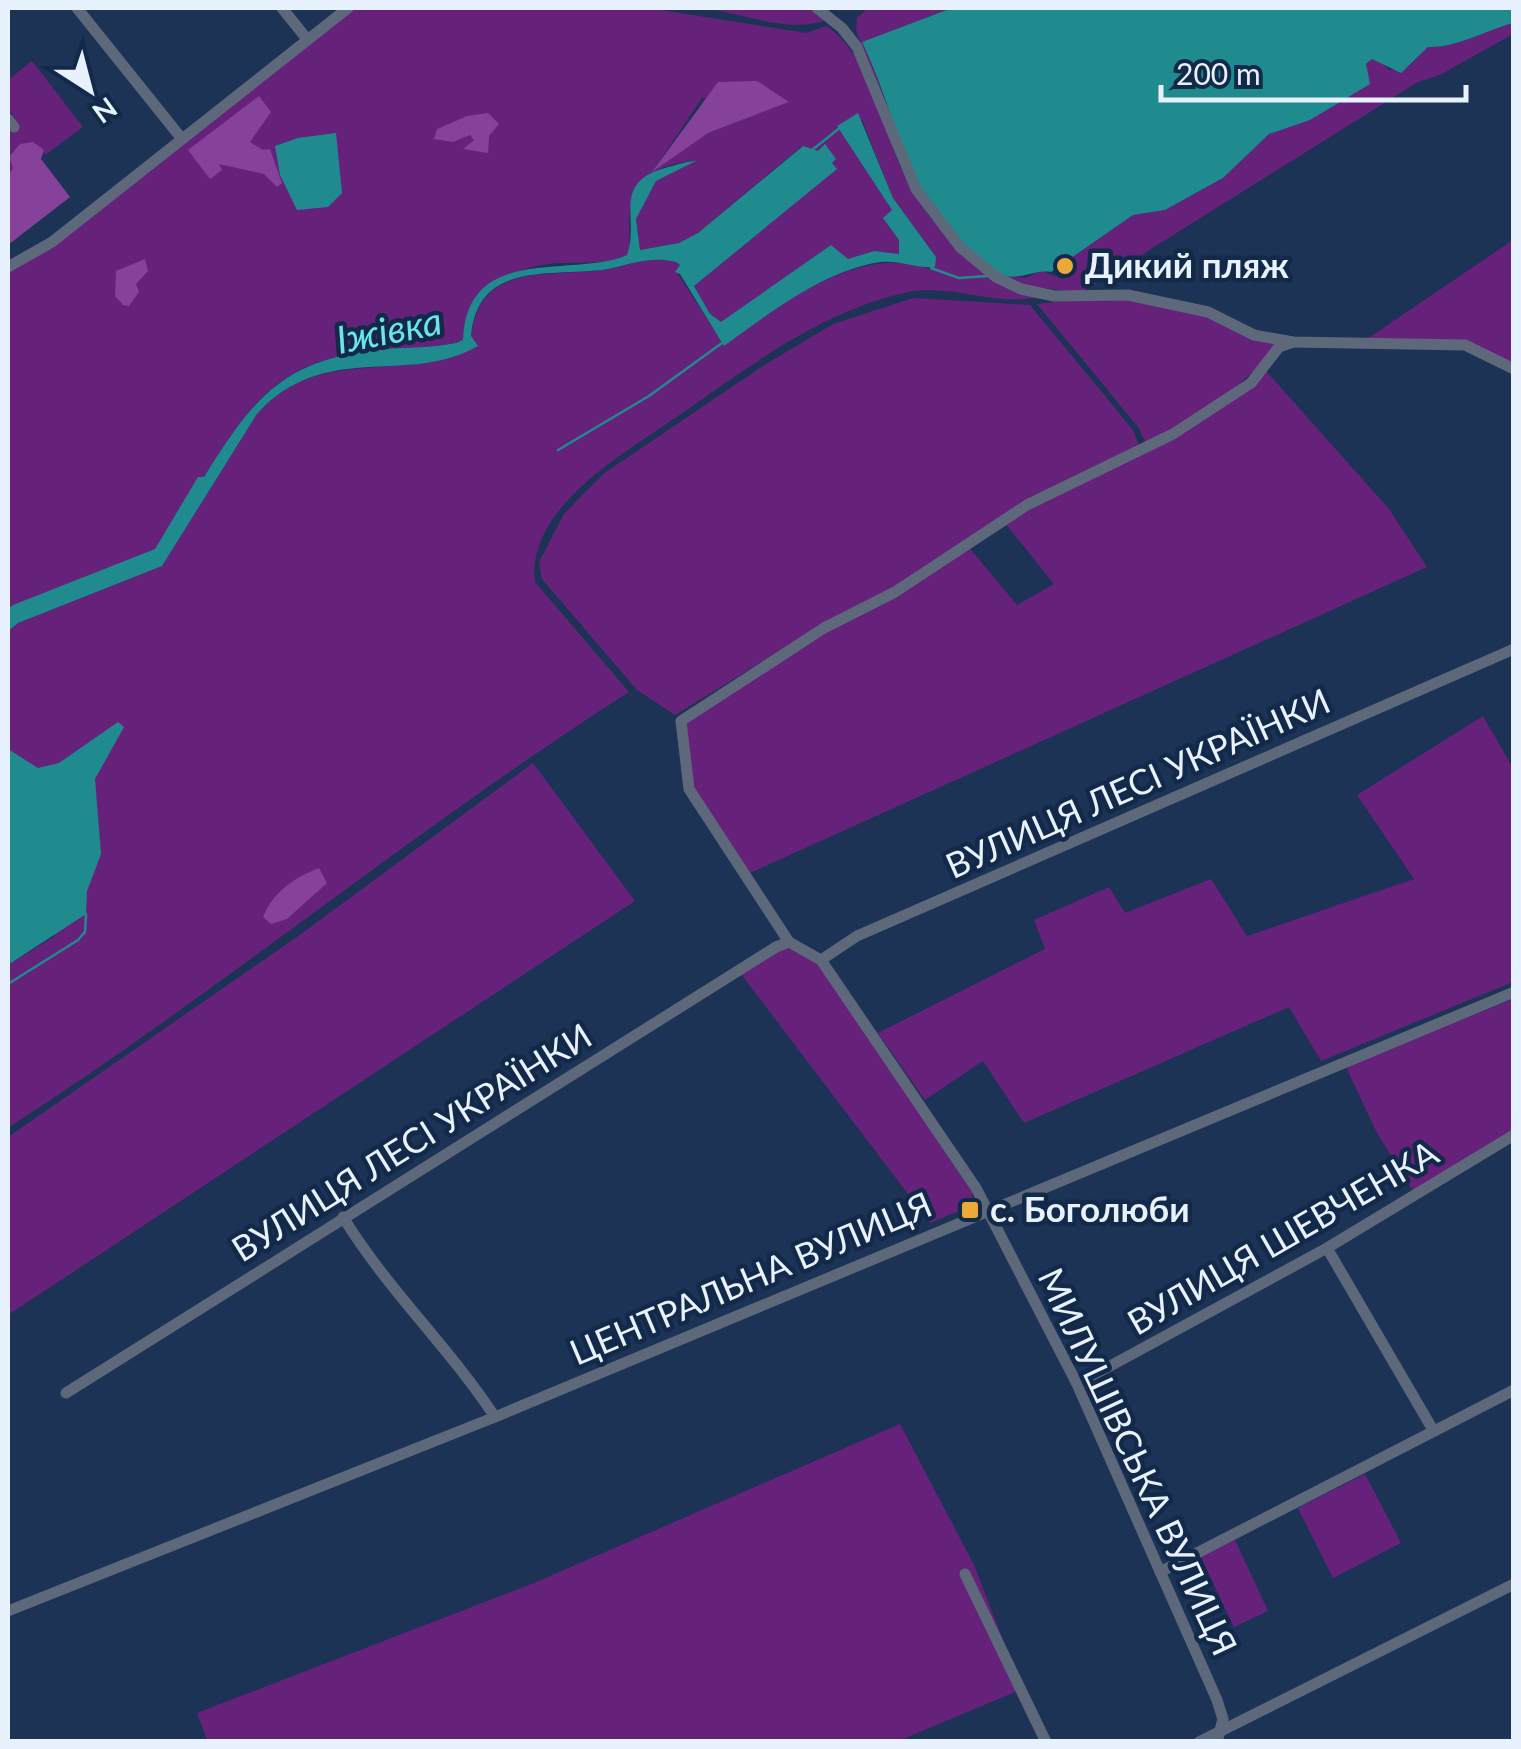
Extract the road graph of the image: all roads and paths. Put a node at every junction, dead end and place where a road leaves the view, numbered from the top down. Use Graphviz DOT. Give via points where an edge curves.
graph roads {
  1 [pos="78,8"];
  2 [pos="282,8"];
  3 [pos="348,8"];
  4 [pos="817,8"];
  5 [pos="307,39"];
  6 [pos="182,139"];
  7 [pos="8,267"];
  8 [pos="1293,342"];
  9 [pos="1514,369"];
  10 [pos="1514,649"];
  11 [pos="790,942"];
  12 [pos="821,960"];
  13 [pos="1514,992"];
  14 [pos="1514,1136"];
  15 [pos="985,1209"];
  16 [pos="343,1217"];
  17 [pos="1327,1248"];
  18 [pos="1078,1384"];
  19 [pos="1514,1390"];
  20 [pos="66,1393"];
  21 [pos="495,1417"];
  22 [pos="1433,1430"];
  23 [pos="1160,1572"];
  24 [pos="966,1574"];
  25 [pos="1514,1584"];
  26 [pos="8,1611"];
  27 [pos="1218,1737"];
  28 [pos="1046,1742"];
  29 [pos="1199,1742"];
  1 -- 6 [label="street"];
  2 -- 5 [label="street"];
  3 -- 5 [label="street"];
  4 -- 8 [label="street" via="857,48 916,189 960,246 996,277 1054,296 1128,295 1208,312 1254,335"];
  5 -- 6 [label="street"];
  6 -- 7 [label="street" via="52,242"];
  8 -- 9 [label="street" via="1465,346"];
  8 -- 11 [label="street" via="1279,347 1251,383 1174,434 1028,505 688,714 679,726 689,789"];
  10 -- 12 [label="street, ВУЛИЦЯ ЛЕСІ УКРАЇНКИ" via="857,936"];
  11 -- 12 [label="street"];
  11 -- 16 [label="street, ВУЛИЦЯ ЛЕСІ УКРАЇНКИ"];
  12 -- 15 [label="street, МИЛУШІВСЬКА ВУЛИЦЯ"];
  13 -- 15 [label="street, ЦЕНТРАЛЬНА ВУЛИЦЯ"];
  14 -- 17 [label="street, ВУЛИЦЯ ШЕВЧЕНКА"];
  15 -- 18 [label="street, МИЛУШІВСЬКА ВУЛИЦЯ"];
  15 -- 21 [label="street, ЦЕНТРАЛЬНА ВУЛИЦЯ"];
  16 -- 20 [label="street, ВУЛИЦЯ ЛЕСІ УКРАЇНКИ"];
  16 -- 21 [label="street" via="370,1262 466,1373"];
  17 -- 18 [label="street, ВУЛИЦЯ ШЕВЧЕНКА"];
  17 -- 22 [label="street"];
  18 -- 23 [label="street, МИЛУШІВСЬКА ВУЛИЦЯ"];
  19 -- 22 [label="street"];
  21 -- 26 [label="street, ЦЕНТРАЛЬНА ВУЛИЦЯ"];
  22 -- 23 [label="street"];
  23 -- 27 [label="street, МИЛУШІВСЬКА ВУЛИЦЯ" via="1218,1700"];
  24 -- 28 [label="street"];
  25 -- 27 [label="street"];
  27 -- 29 [label="street"];
}
